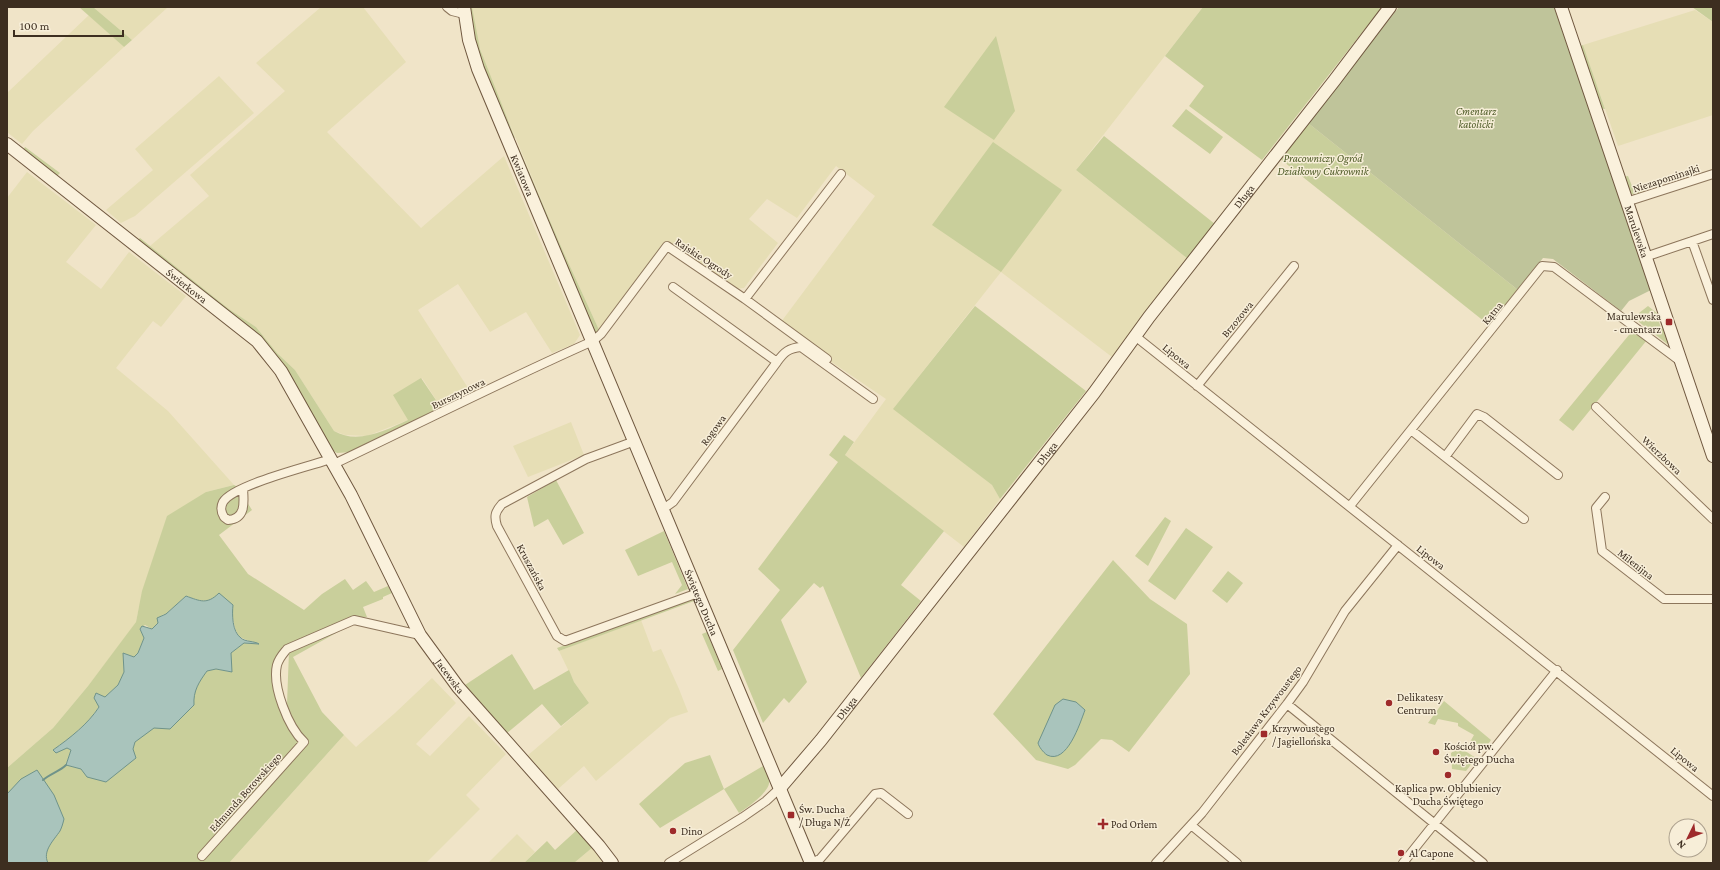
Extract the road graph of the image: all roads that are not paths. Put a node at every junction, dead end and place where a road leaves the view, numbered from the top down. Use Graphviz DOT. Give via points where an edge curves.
graph roads {
  1 [pos="447,7"];
  2 [pos="1390,7"];
  3 [pos="1561,7"];
  4 [pos="464,10"];
  5 [pos="7,144"];
  6 [pos="841,174"];
  7 [pos="1713,174"];
  8 [pos="1626,202"];
  9 [pos="1713,234"];
  10 [pos="1692,241"];
  11 [pos="1645,257"];
  12 [pos="1294,266"];
  13 [pos="673,287"];
  14 [pos="745,299"];
  15 [pos="1713,300"];
  16 [pos="1134,336"];
  17 [pos="593,341"];
  18 [pos="827,359"];
  19 [pos="777,362"];
  20 [pos="1682,362"];
  21 [pos="1197,386"];
  22 [pos="873,399"];
  23 [pos="1596,407"];
  24 [pos="1412,430"];
  25 [pos="635,441"];
  26 [pos="1713,456"];
  27 [pos="1445,457"];
  28 [pos="332,462"];
  29 [pos="1558,475"];
  30 [pos="243,489"];
  31 [pos="1605,497"];
  32 [pos="1350,506"];
  33 [pos="663,509"];
  34 [pos="1524,519"];
  35 [pos="1713,519"];
  36 [pos="1398,545"];
  37 [pos="698,593"];
  38 [pos="1713,598"];
  39 [pos="420,635"];
  40 [pos="1557,670"];
  41 [pos="1287,704"];
  42 [pos="780,788"];
  43 [pos="1713,796"];
  44 [pos="908,814"];
  45 [pos="1434,823"];
  46 [pos="1191,825"];
  47 [pos="202,856"];
  48 [pos="612,863"];
  49 [pos="668,863"];
  50 [pos="811,863"];
  51 [pos="1156,863"];
  52 [pos="1237,863"];
  53 [pos="1402,863"];
  54 [pos="1483,863"];
  1 -- 4 [label="street" via="452,11"];
  2 -- 16 [label="street, Długa"];
  3 -- 8 [label="street, Marulewska"];
  4 -- 17 [label="street, Kwiatowa" via="469,40 478,69"];
  5 -- 28 [label="street, Świerkowa" via="257,341 281,371"];
  6 -- 14 [label="street"];
  7 -- 8 [label="street, Niezapominajki"];
  8 -- 11 [label="street, Marulewska"];
  9 -- 10 [label="street"];
  10 -- 11 [label="street"];
  10 -- 15 [label="street"];
  11 -- 20 [label="street, Marulewska"];
  12 -- 21 [label="street, Brzozowa"];
  13 -- 19 [label="street"];
  14 -- 17 [label="street, Rajskie Ogrody" via="667,246 601,334"];
  14 -- 18 [label="street, Rajskie Ogrody"];
  16 -- 21 [label="street, Lipowa"];
  16 -- 42 [label="street, Długa" via="1094,393 821,740"];
  17 -- 25 [label="street, Świętego Ducha"];
  17 -- 28 [label="street, Bursztynowa"];
  19 -- 22 [label="street, Rogowa" via="785,352 801,347"];
  19 -- 33 [label="street, Rogowa" via="673,502"];
  20 -- 24 [label="street, Kątna" via="1554,266 1542,266"];
  20 -- 26 [label="street, Marulewska"];
  21 -- 32 [label="street, Lipowa"];
  23 -- 35 [label="street, Wierzbowa"];
  24 -- 27 [label="street"];
  24 -- 32 [label="street, Kątna"];
  25 -- 33 [label="street, Świętego Ducha"];
  25 -- 37 [label="street, Kruszańska" via="586,459 502,504 496,510 497,526 557,636 565,641"];
  27 -- 29 [label="street" via="1477,414"];
  27 -- 34 [label="street"];
  28 -- 30 [label="street, Bursztynowa" via="282,474"];
  28 -- 39 [label="street, Jacewska"];
  31 -- 38 [label="street, Milenijna" via="1596,508 1602,551 1664,599"];
  32 -- 36 [label="street, Lipowa"];
  33 -- 37 [label="street, Świętego Ducha"];
  36 -- 40 [label="street, Lipowa"];
  36 -- 41 [label="street, Bolesława Krzywoustego" via="1345,611"];
  37 -- 42 [label="street, Świętego Ducha"];
  39 -- 47 [label="street, Edmunda Borowskiego" via="354,620 287,649 277,663 278,688 289,719 298,737 304,742"];
  39 -- 48 [label="street, Jacewska" via="458,687"];
  40 -- 43 [label="street, Lipowa"];
  40 -- 45 [label="street"];
  41 -- 45 [label="street"];
  41 -- 46 [label="street, Bolesława Krzywoustego"];
  42 -- 49 [label="street, Długa" via="743,817"];
  42 -- 50 [label="street, Świętego Ducha"];
  44 -- 50 [label="street" via="881,793 875,794 820,859"];
  45 -- 53 [label="street"];
  45 -- 54 [label="street"];
  46 -- 51 [label="street, Bolesława Krzywoustego"];
  46 -- 52 [label="street"];
}
